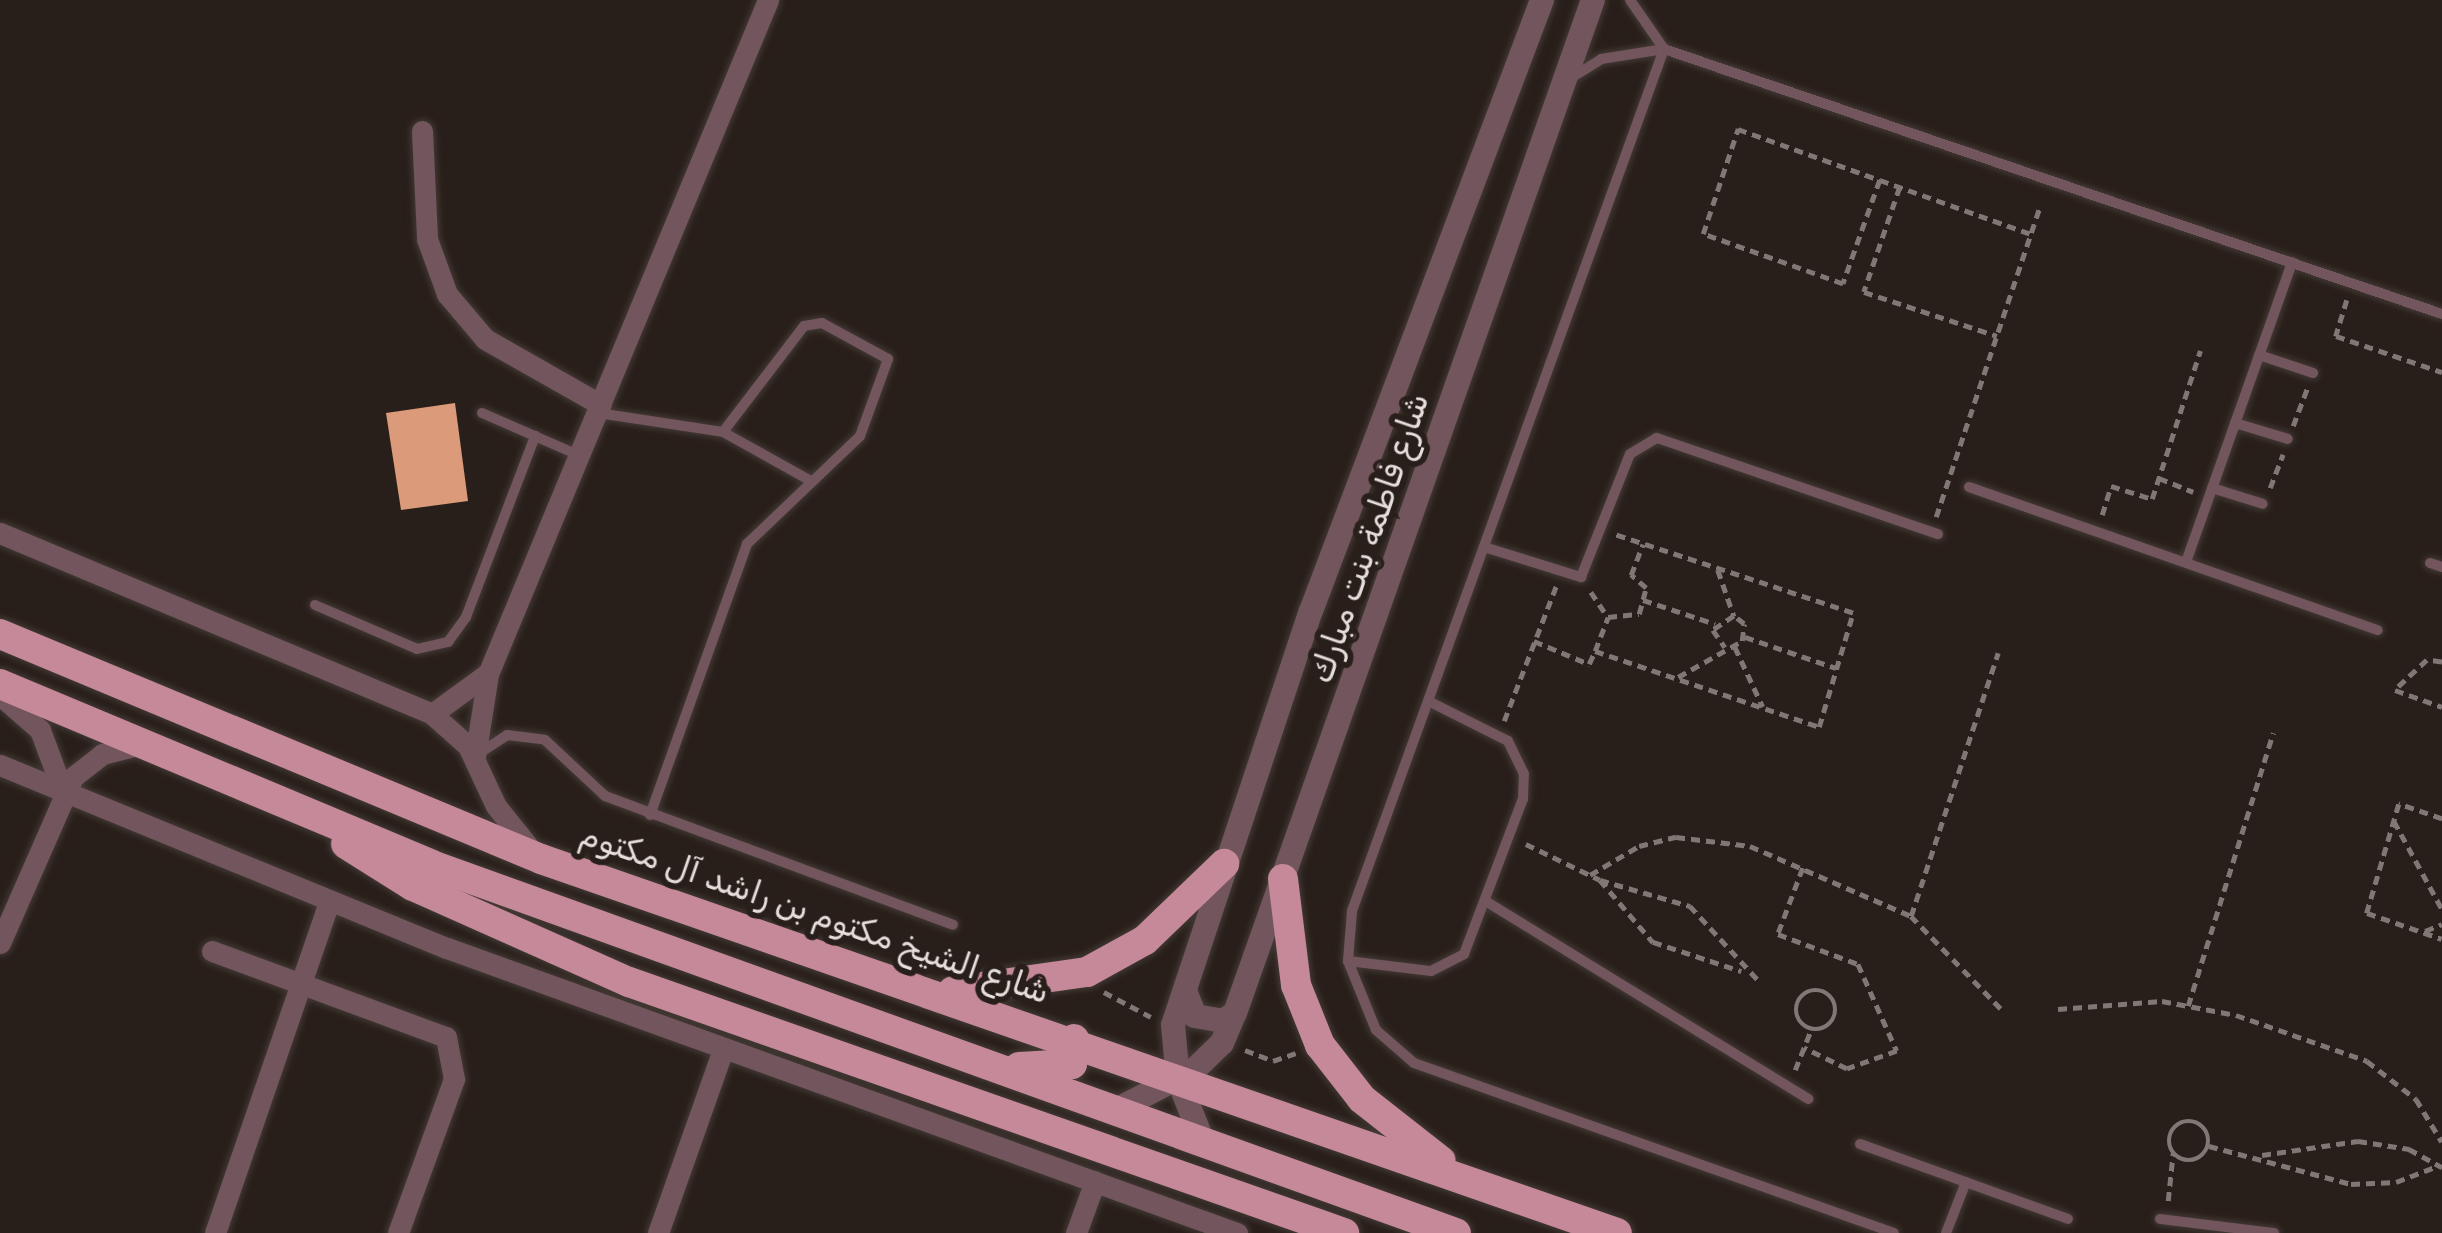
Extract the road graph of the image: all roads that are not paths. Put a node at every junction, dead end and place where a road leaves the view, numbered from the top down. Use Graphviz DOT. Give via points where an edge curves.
graph roads {
  1 [pos="768,0"];
  2 [pos="1542,0"];
  3 [pos="1593,0"];
  4 [pos="1630,0"];
  5 [pos="1664,49"];
  6 [pos="1564,84"];
  7 [pos="422,131"];
  8 [pos="2292,262"];
  9 [pos="2442,314"];
  10 [pos="2259,355"];
  11 [pos="2313,373"];
  12 [pos="599,409"];
  13 [pos="482,413"];
  14 [pos="2235,423"];
  15 [pos="723,432"];
  16 [pos="535,436"];
  17 [pos="2288,439"];
  18 [pos="578,455"];
  19 [pos="811,482"];
  20 [pos="1969,487"];
  21 [pos="2210,493"];
  22 [pos="2264,504"];
  23 [pos="0,533"];
  24 [pos="1935,533"];
  25 [pos="1484,548"];
  26 [pos="2186,562"];
  27 [pos="315,605"];
  28 [pos="2378,630"];
  29 [pos="0,634"];
  30 [pos="488,674"];
  31 [pos="0,684"];
  32 [pos="0,694"];
  33 [pos="1428,701"];
  34 [pos="432,714"];
  35 [pos="137,745"];
  36 [pos="475,757"];
  37 [pos="0,765"];
  38 [pos="63,792"];
  39 [pos="650,815"];
  40 [pos="324,824"];
  41 [pos="541,859"];
  42 [pos="1224,864"];
  43 [pos="1283,878"];
  44 [pos="329,902"];
  45 [pos="1486,902"];
  46 [pos="953,925"];
  47 [pos="0,943"];
  48 [pos="212,951"];
  49 [pos="1348,961"];
  50 [pos="302,982"];
  51 [pos="1185,991"];
  52 [pos="933,992"];
  53 [pos="1235,1013"];
  54 [pos="1074,1039"];
  55 [pos="722,1052"];
  56 [pos="1007,1071"];
  57 [pos="1178,1079"];
  58 [pos="1808,1099"];
  59 [pos="1116,1110"];
  60 [pos="1294,1118"];
  61 [pos="1203,1142"];
  62 [pos="1860,1144"];
  63 [pos="1293,1175"];
  64 [pos="1465,1179"];
  65 [pos="1095,1181"];
  66 [pos="1966,1182"];
  67 [pos="2068,1219"];
  68 [pos="2163,1220"];
  69 [pos="215,1233"];
  70 [pos="398,1233"];
  71 [pos="658,1233"];
  72 [pos="1076,1233"];
  73 [pos="1237,1233"];
  74 [pos="1345,1233"];
  75 [pos="1456,1233"];
  76 [pos="1618,1233"];
  77 [pos="1894,1233"];
  78 [pos="1946,1233"];
  79 [pos="2274,1233"];
  1 -- 12 [label="street"];
  2 -- 42 [label="street, شارع فاطمة بنت مبارك"];
  3 -- 6 [label="street, شارع فاطمة بنت مبارك"];
  4 -- 5 [label="lane"];
  5 -- 6 [label="lane" via="1601,59"];
  5 -- 8 [label="lane"];
  5 -- 25 [label="lane"];
  6 -- 43 [label="street, شارع فاطمة بنت مبارك"];
  7 -- 12 [label="street" via="427,239 448,294 485,339"];
  8 -- 9 [label="lane"];
  8 -- 10 [label="lane"];
  10 -- 11 [label="lane"];
  10 -- 14 [label="lane"];
  12 -- 15 [label="lane"];
  12 -- 18 [label="street"];
  13 -- 16 [label="lane"];
  14 -- 17 [label="lane"];
  14 -- 21 [label="lane"];
  15 -- 19 [label="lane"];
  15 -- 19 [label="lane" via="804,326 822,323 882,351 890,369 867,424"];
  16 -- 18 [label="lane"];
  16 -- 27 [label="lane" via="466,616 448,642 417,649"];
  18 -- 30 [label="street"];
  19 -- 39 [label="lane" via="770,514 739,560"];
  20 -- 26 [label="lane"];
  21 -- 22 [label="lane"];
  21 -- 26 [label="lane"];
  23 -- 34 [label="street"];
  24 -- 25 [label="lane" via="1657,438 1634,447 1581,577"];
  25 -- 33 [label="lane"];
  26 -- 28 [label="lane"];
  29 -- 41 [label="main road, شارع الشيخ مكتوم بن راشد آل مكتوم"];
  30 -- 34 [label="street"];
  30 -- 36 [label="street"];
  31 -- 35 [label="main road"];
  32 -- 38 [label="street" via="40,730"];
  33 -- 45 [label="lane" via="1499,732 1524,774"];
  33 -- 49 [label="lane" via="1352,911"];
  34 -- 36 [label="street"];
  35 -- 38 [label="street" via="86,764"];
  35 -- 40 [label="main road"];
  36 -- 39 [label="lane" via="507,736 544,740 605,796"];
  36 -- 41 [label="street" via="496,806"];
  37 -- 38 [label="street"];
  38 -- 44 [label="street"];
  38 -- 47 [label="street"];
  39 -- 46 [label="lane"];
  40 -- 56 [label="main road"];
  40 -- 74 [label="main road" via="389,873 629,982"];
  41 -- 52 [label="main road, شارع الشيخ مكتوم بن راشد آل مكتوم"];
  42 -- 51 [label="street, شارع فاطمة بنت مبارك"];
  42 -- 52 [label="main road" via="1145,940 1087,972 1020,987"];
  43 -- 53 [label="street, شارع فاطمة بنت مبارك"];
  43 -- 64 [label="main road" via="1296,985 1320,1045 1362,1099"];
  44 -- 50 [label="street"];
  44 -- 55 [label="street"];
  45 -- 49 [label="lane" via="1472,943 1442,968"];
  45 -- 58 [label="lane"];
  48 -- 50 [label="street"];
  49 -- 77 [label="lane" via="1376,1030 1414,1063"];
  50 -- 69 [label="street"];
  50 -- 70 [label="street" via="434,1028 454,1050 454,1079"];
  51 -- 53 [label="street" via="1196,1016 1209,1022"];
  51 -- 57 [label="street, شارع فاطمة بنت مبارك" via="1173,1025"];
  52 -- 54 [label="main road, شارع الشيخ مكتوم بن راشد آل مكتوم"];
  53 -- 57 [label="street, شارع فاطمة بنت مبارك" via="1222,1042"];
  54 -- 56 [label="main road" via="1072,1064"];
  54 -- 57 [label="main road, شارع الشيخ مكتوم بن راشد آل مكتوم"];
  55 -- 65 [label="street"];
  55 -- 71 [label="street"];
  56 -- 59 [label="main road"];
  57 -- 59 [label="street, شارع فاطمة بنت مبارك"];
  57 -- 60 [label="main road, شارع الشيخ مكتوم بن راشد آل مكتوم"];
  57 -- 61 [label="street, شارع فاطمة بنت مبارك"];
  59 -- 61 [label="main road"];
  60 -- 63 [label="main road" via="1274,1132 1270,1147"];
  60 -- 64 [label="main road, شارع الشيخ مكتوم بن راشد آل مكتوم"];
  61 -- 63 [label="main road"];
  62 -- 66 [label="lane"];
  63 -- 75 [label="main road"];
  64 -- 76 [label="main road, شارع الشيخ مكتوم بن راشد آل مكتوم"];
  65 -- 72 [label="street"];
  65 -- 73 [label="street"];
  66 -- 67 [label="lane"];
  66 -- 78 [label="lane"];
  68 -- 79 [label="lane"];
}
